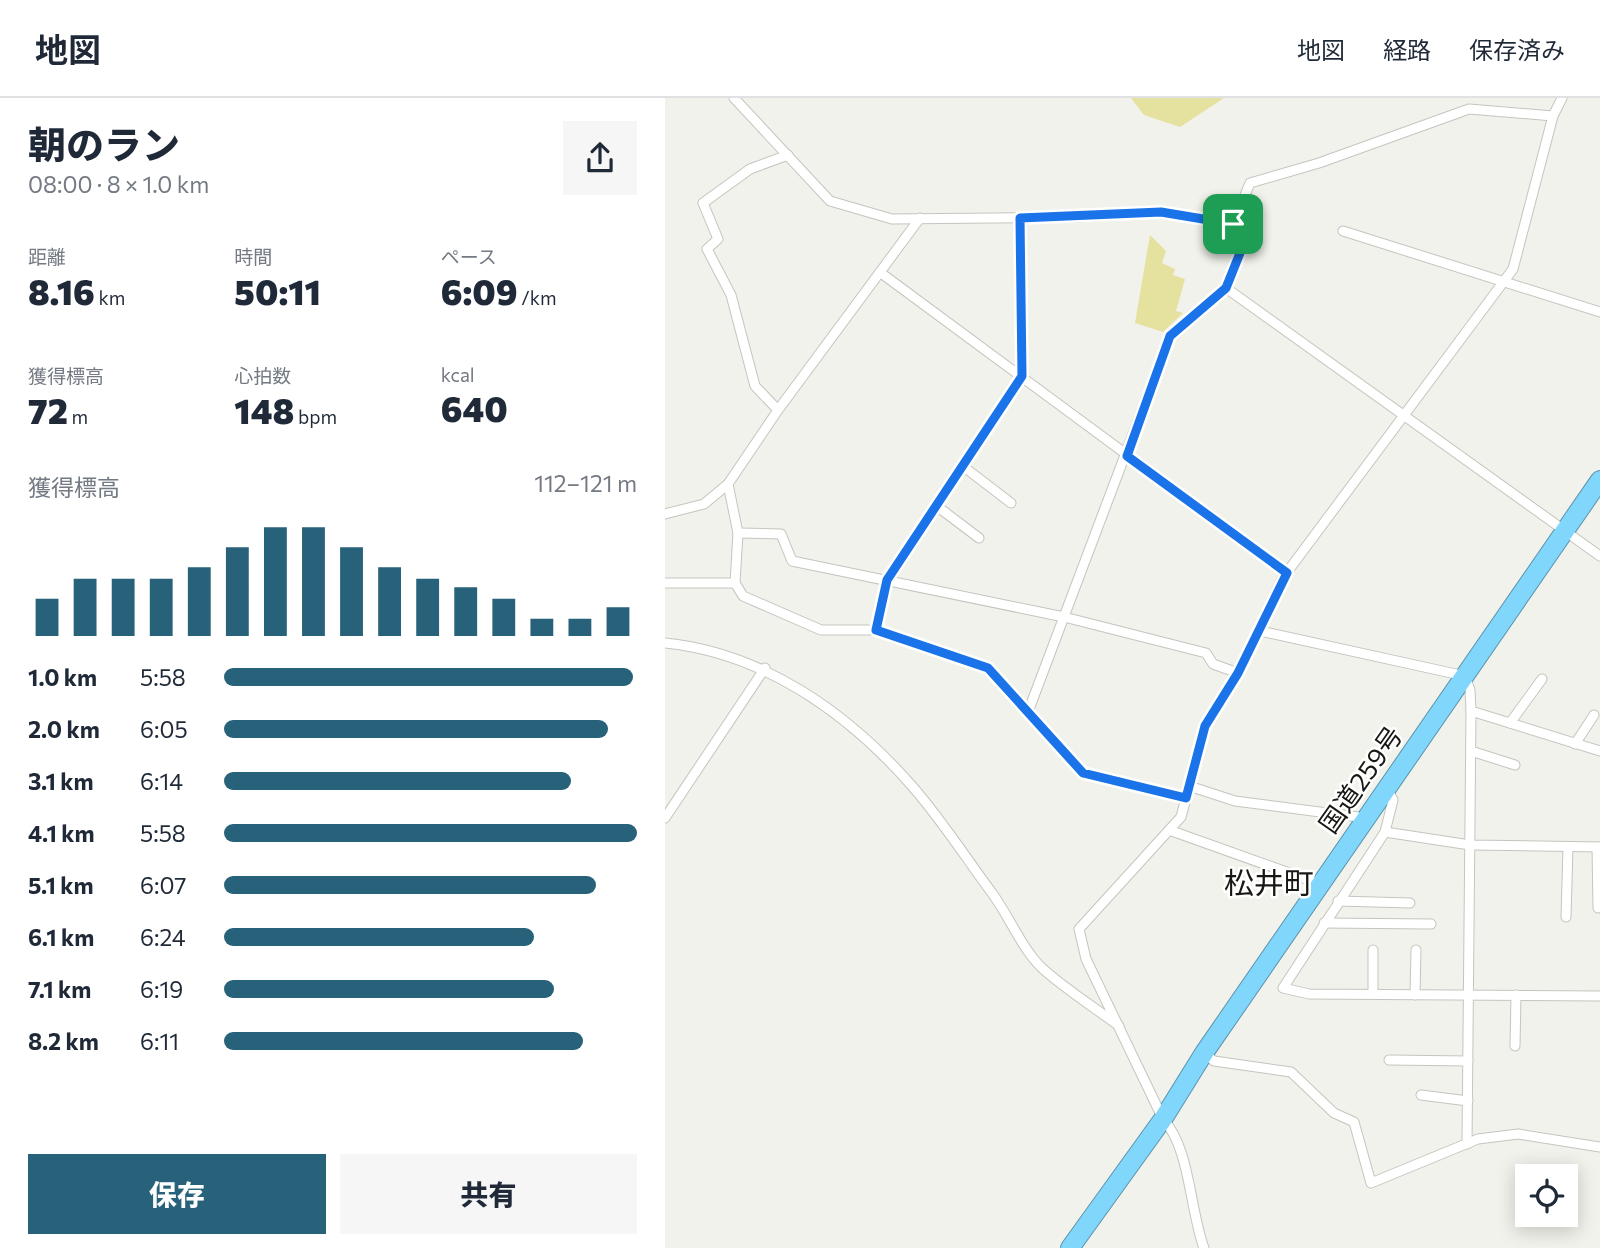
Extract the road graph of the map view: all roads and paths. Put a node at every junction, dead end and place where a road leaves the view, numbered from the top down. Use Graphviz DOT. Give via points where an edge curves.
graph roads {
  1 [pos="734,98"];
  2 [pos="1562,98"];
  3 [pos="1553,116"];
  4 [pos="788,155"];
  5 [pos="920,218"];
  6 [pos="1020,218"];
  7 [pos="1233,224"];
  8 [pos="1343,231"];
  9 [pos="881,273"];
  10 [pos="1503,283"];
  11 [pos="1226,288"];
  12 [pos="1600,312"];
  13 [pos="1022,376"];
  14 [pos="778,410"];
  15 [pos="1403,417"];
  16 [pos="1127,456"];
  17 [pos="964,467"];
  18 [pos="1600,480"];
  19 [pos="728,484"];
  20 [pos="1011,503"];
  21 [pos="938,507"];
  22 [pos="665,514"];
  23 [pos="1564,530"];
  24 [pos="738,533"];
  25 [pos="979,538"];
  26 [pos="1600,556"];
  27 [pos="1287,573"];
  28 [pos="887,580"];
  29 [pos="665,583"];
  30 [pos="735,583"];
  31 [pos="1064,617"];
  32 [pos="876,630"];
  33 [pos="1260,631"];
  34 [pos="665,643"];
  35 [pos="765,668"];
  36 [pos="1238,673"];
  37 [pos="1465,676"];
  38 [pos="1542,679"];
  39 [pos="1471,711"];
  40 [pos="1028,712"];
  41 [pos="1594,715"];
  42 [pos="1510,723"];
  43 [pos="1575,744"];
  44 [pos="1471,751"];
  45 [pos="1600,751"];
  46 [pos="1515,765"];
  47 [pos="1189,786"];
  48 [pos="1387,788"];
  49 [pos="1186,798"];
  50 [pos="665,818"];
  51 [pos="1366,818"];
  52 [pos="1169,830"];
  53 [pos="1385,832"];
  54 [pos="1470,845"];
  55 [pos="1568,847"];
  56 [pos="1599,847"];
  57 [pos="1320,884"];
  58 [pos="1338,901"];
  59 [pos="1411,903"];
  60 [pos="1598,908"];
  61 [pos="1566,917"];
  62 [pos="1324,923"];
  63 [pos="1431,924"];
  64 [pos="1373,950"];
  65 [pos="1416,950"];
  66 [pos="1373,994"];
  67 [pos="1415,995"];
  68 [pos="1468,995"];
  69 [pos="1516,995"];
  70 [pos="1600,996"];
  71 [pos="1121,1027"];
  72 [pos="1515,1046"];
  73 [pos="1204,1053"];
  74 [pos="1389,1060"];
  75 [pos="1468,1061"];
  76 [pos="1421,1095"];
  77 [pos="1468,1101"];
  78 [pos="1163,1119"];
  79 [pos="1467,1144"];
  80 [pos="1600,1147"];
  81 [pos="1070,1248"];
  82 [pos="1204,1248"];
  1 -- 4 [label="street"];
  2 -- 3 [label="street"];
  3 -- 7 [label="street" via="1469,108 1250,183"];
  3 -- 10 [label="street" via="1513,269"];
  4 -- 5 [label="street" via="830,201 892,219"];
  4 -- 14 [label="street" via="750,169 703,203 718,239 707,249 731,295 755,386"];
  5 -- 6 [label="street"];
  5 -- 9 [label="street"];
  6 -- 7 [label="street" via="1161,212"];
  6 -- 13 [label="street"];
  7 -- 11 [label="street" via="1242,248"];
  8 -- 10 [label="street"];
  9 -- 13 [label="street"];
  9 -- 14 [label="street"];
  10 -- 12 [label="street"];
  10 -- 15 [label="street"];
  11 -- 15 [label="street"];
  11 -- 16 [label="street" via="1170,336"];
  13 -- 16 [label="street"];
  13 -- 17 [label="street"];
  14 -- 19 [label="street"];
  15 -- 23 [label="street"];
  15 -- 27 [label="street"];
  16 -- 27 [label="street"];
  16 -- 31 [label="street"];
  17 -- 20 [label="street"];
  17 -- 21 [label="street"];
  18 -- 23 [label="highway, 国道259号"];
  19 -- 22 [label="street" via="704,504"];
  19 -- 24 [label="street"];
  21 -- 25 [label="street"];
  21 -- 28 [label="street"];
  23 -- 26 [label="street"];
  23 -- 37 [label="highway, 国道259号"];
  24 -- 28 [label="street" via="781,534 792,561"];
  24 -- 30 [label="street"];
  27 -- 33 [label="street"];
  28 -- 31 [label="street"];
  28 -- 32 [label="street"];
  29 -- 30 [label="street"];
  30 -- 32 [label="street" via="743,596 821,630"];
  31 -- 36 [label="street" via="1206,653 1213,664"];
  31 -- 40 [label="street"];
  32 -- 40 [label="street" via="988,668"];
  33 -- 36 [label="street"];
  33 -- 37 [label="street"];
  34 -- 35 [label="street" via="710,650"];
  35 -- 50 [label="street"];
  35 -- 71 [label="street" via="825,706 912,786 999,902 1041,967"];
  36 -- 47 [label="street" via="1205,726"];
  37 -- 39 [label="street"];
  37 -- 48 [label="highway, 国道259号"];
  38 -- 42 [label="street"];
  39 -- 42 [label="street"];
  39 -- 44 [label="street"];
  40 -- 49 [label="street" via="1083,773"];
  41 -- 43 [label="street"];
  42 -- 43 [label="street"];
  43 -- 45 [label="street"];
  44 -- 46 [label="street"];
  44 -- 54 [label="street"];
  47 -- 49 [label="street"];
  47 -- 51 [label="street" via="1235,801"];
  48 -- 51 [label="highway, 国道259号"];
  48 -- 53 [label="street" via="1394,800"];
  49 -- 52 [label="street" via="1181,817"];
  51 -- 57 [label="highway, 国道259号"];
  52 -- 57 [label="street"];
  52 -- 71 [label="street" via="1079,929 1086,959"];
  53 -- 54 [label="street"];
  53 -- 58 [label="street"];
  54 -- 55 [label="street"];
  54 -- 68 [label="street"];
  55 -- 56 [label="street"];
  55 -- 61 [label="street"];
  56 -- 60 [label="street"];
  57 -- 73 [label="highway, 国道259号"];
  58 -- 59 [label="street"];
  58 -- 62 [label="street"];
  62 -- 63 [label="street"];
  62 -- 66 [label="street" via="1283,988 1309,994"];
  64 -- 66 [label="street"];
  65 -- 67 [label="street"];
  66 -- 67 [label="street"];
  67 -- 68 [label="street"];
  68 -- 69 [label="street"];
  68 -- 75 [label="street"];
  69 -- 70 [label="street"];
  69 -- 72 [label="street"];
  71 -- 78 [label="street"];
  73 -- 78 [label="highway, 国道259号"];
  73 -- 79 [label="street" via="1214,1061 1296,1075 1334,1113 1355,1122 1371,1183"];
  74 -- 75 [label="street"];
  75 -- 77 [label="street"];
  76 -- 77 [label="street"];
  77 -- 79 [label="street"];
  78 -- 81 [label="highway, 国道259号"];
  78 -- 82 [label="street" via="1184,1163"];
  79 -- 80 [label="street" via="1518,1135"];
}
